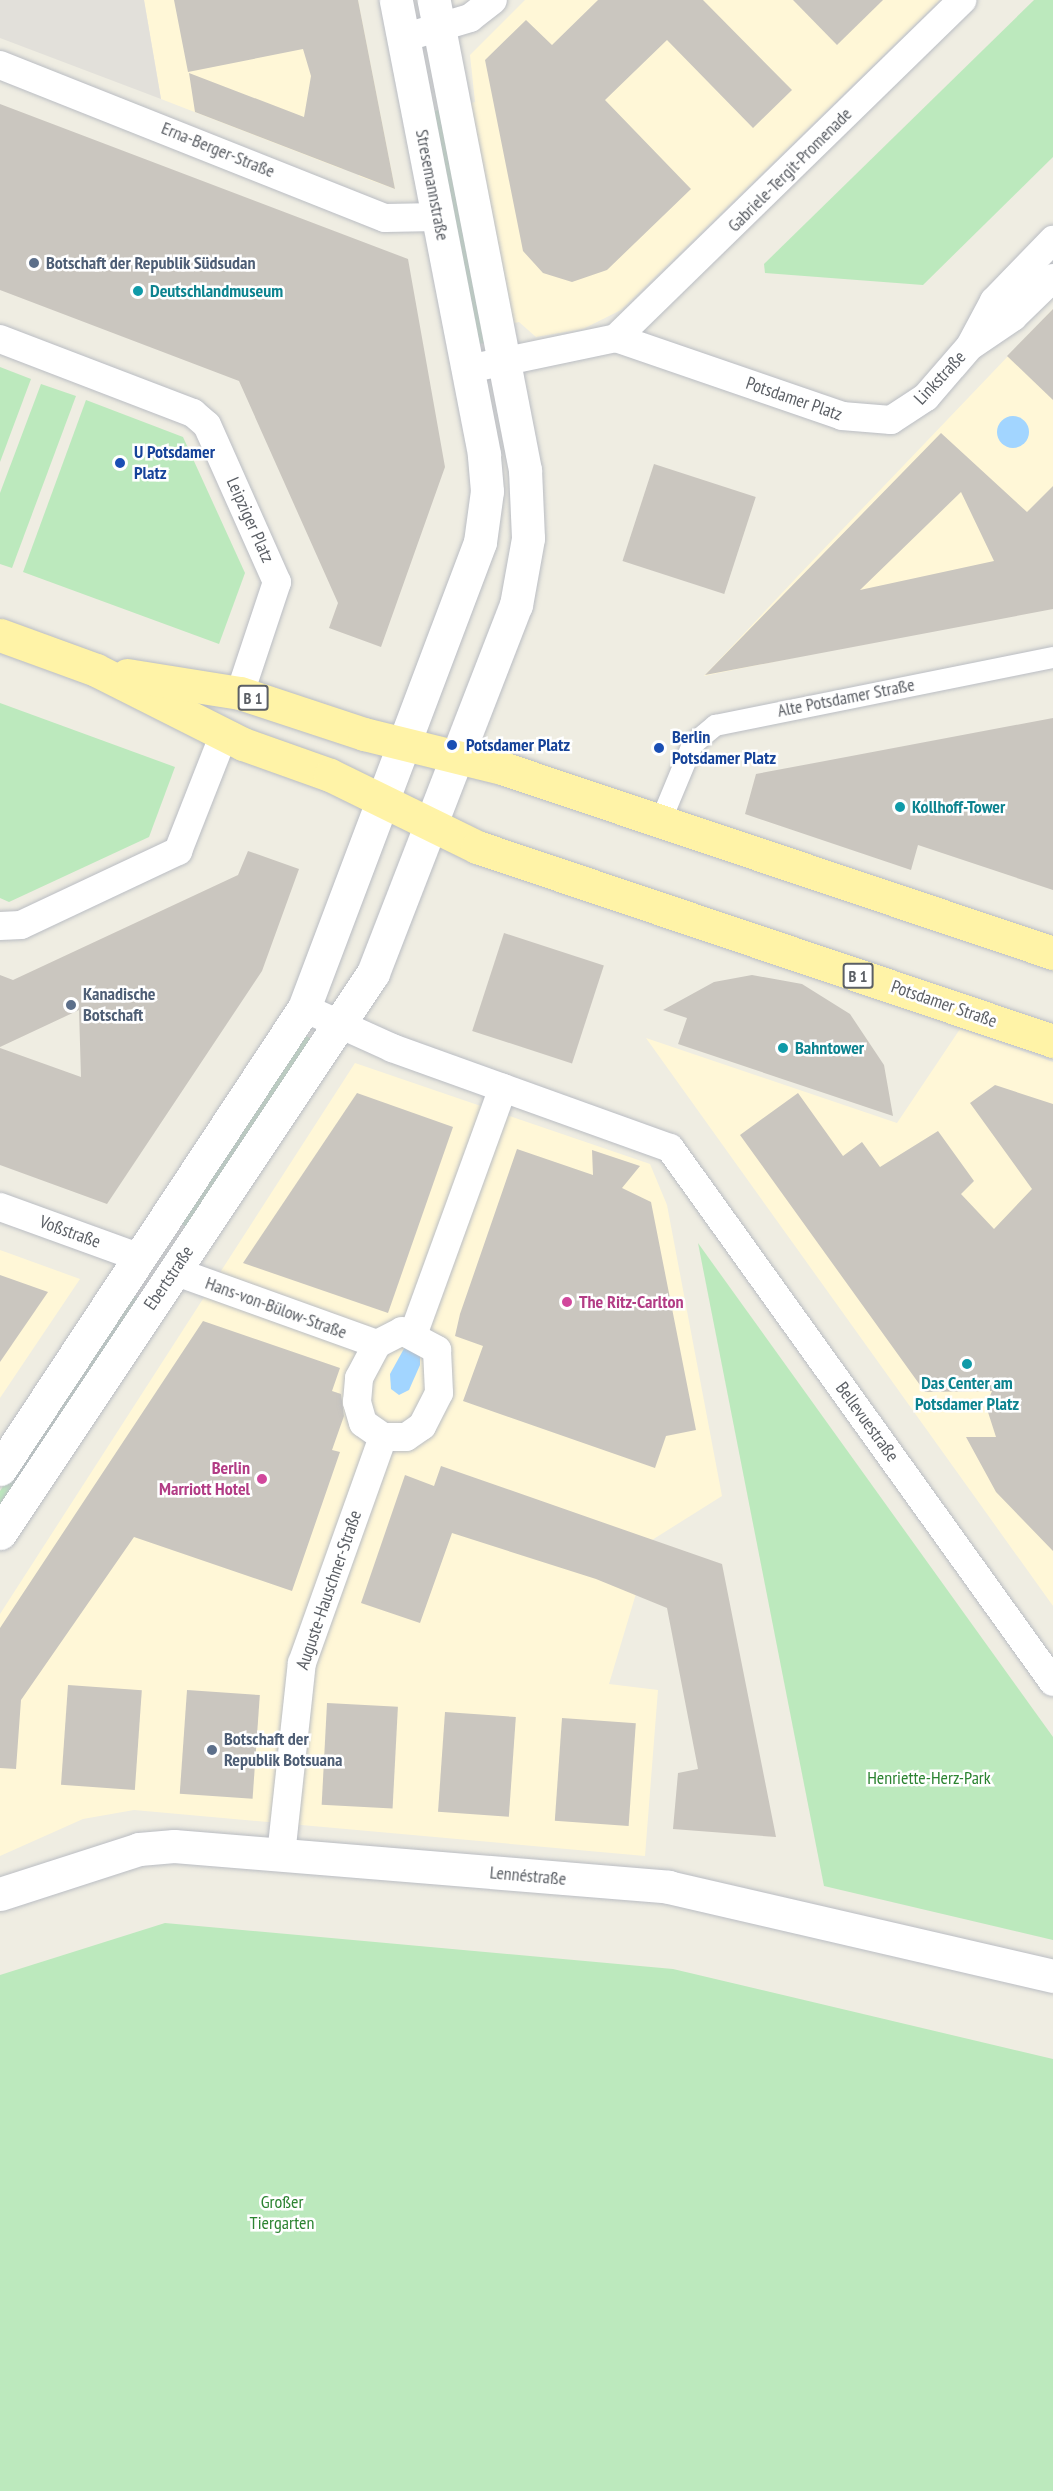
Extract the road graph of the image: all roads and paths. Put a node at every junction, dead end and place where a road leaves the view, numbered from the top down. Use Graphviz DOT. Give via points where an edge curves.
graph roads {
  1 [pos="396,0"];
  2 [pos="493,0"];
  3 [pos="962,0"];
  4 [pos="437,15"];
  5 [pos="404,38"];
  6 [pos="0,65"];
  7 [pos="438,217"];
  8 [pos="1053,240"];
  9 [pos="1053,278"];
  10 [pos="616,338"];
  11 [pos="0,339"];
  12 [pos="970,346"];
  13 [pos="505,362"];
  14 [pos="468,369"];
  15 [pos="876,422"];
  16 [pos="0,635"];
  17 [pos="1053,657"];
  18 [pos="96,670"];
  19 [pos="240,693"];
  20 [pos="224,734"];
  21 [pos="406,744"];
  22 [pos="458,757"];
  23 [pos="385,802"];
  24 [pos="660,821"];
  25 [pos="430,825"];
  26 [pos="0,926"];
  27 [pos="1053,953"];
  28 [pos="304,1008"];
  29 [pos="339,1023"];
  30 [pos="1053,1041"];
  31 [pos="502,1088"];
  32 [pos="0,1207"];
  33 [pos="141,1258"];
  34 [pos="174,1271"];
  35 [pos="413,1335"];
  36 [pos="377,1344"];
  37 [pos="382,1437"];
  38 [pos="0,1469"];
  39 [pos="0,1533"];
  40 [pos="1053,1682"];
  41 [pos="281,1855"];
  42 [pos="0,1894"];
  43 [pos="1053,1976"];
  1 -- 5 [label="main road, Stresemannstraße"];
  2 -- 4 [label="street" via="470,18"];
  3 -- 10 [label="street, Gabriele-Tergit-Promenade"];
  4 -- 5 [label="street"];
  4 -- 13 [label="main road, Stresemannstraße"];
  5 -- 7 [label="main road, Stresemannstraße"];
  6 -- 7 [label="street, Erna-Berger-Straße" via="385,218"];
  7 -- 14 [label="main road, Stresemannstraße"];
  8 -- 12 [label="street, Linkstraße" via="994,301"];
  9 -- 12 [label="street, Linkstraße" via="1013,317"];
  10 -- 13 [label="street"];
  10 -- 15 [label="street, Potsdamer Platz"];
  11 -- 19 [label="street, Leipziger Platz" via="204,420 277,582"];
  12 -- 15 [label="street, Linkstraße" via="916,405"];
  13 -- 14 [label="street"];
  13 -- 22 [label="main road" via="525,470 525,558 516,606"];
  14 -- 21 [label="main road" via="487,474 484,525"];
  16 -- 18 [label="main road, B 1"];
  17 -- 24 [label="street, Alte Potsdamer Straße" via="715,725 689,749"];
  18 -- 19 [label="main road, B 1"];
  18 -- 20 [label="main road, B 1"];
  19 -- 21 [label="main road, B 1"];
  20 -- 23 [label="main road, B 1"];
  20 -- 26 [label="street" via="178,851 21,925"];
  21 -- 22 [label="main road, B 1"];
  21 -- 23 [label="main road"];
  22 -- 24 [label="main road, B 1"];
  22 -- 25 [label="main road"];
  23 -- 25 [label="main road, B 1"];
  23 -- 28 [label="main road"];
  24 -- 27 [label="main road, B 1"];
  25 -- 29 [label="main road" via="373,973"];
  25 -- 30 [label="main road, Potsdamer Straße / B 1" via="477,847"];
  28 -- 29 [label="street"];
  28 -- 33 [label="main road, Ebertstraße"];
  29 -- 31 [label="street"];
  29 -- 34 [label="main road, Ebertstraße"];
  31 -- 35 [label="street"];
  31 -- 40 [label="street, Bellevuestraße" via="653,1139 680,1161"];
  32 -- 33 [label="street, Voßstraße"];
  33 -- 34 [label="main road"];
  33 -- 38 [label="main road, Ebertstraße"];
  34 -- 36 [label="street, Hans-von-Bülow-Straße"];
  34 -- 39 [label="main road, Ebertstraße"];
  35 -- 36 [label="street" via="387,1335"];
  35 -- 37 [label="street" via="437,1350 443,1370 440,1393 422,1426 406,1437"];
  36 -- 37 [label="street" via="359,1378 357,1402 363,1424"];
  37 -- 41 [label="street, Auguste-Hauschner-Straße" via="302,1664"];
  41 -- 42 [label="main road, Lennéstraße" via="153,1846"];
  41 -- 43 [label="main road, Lennéstraße" via="688,1890"];
}
